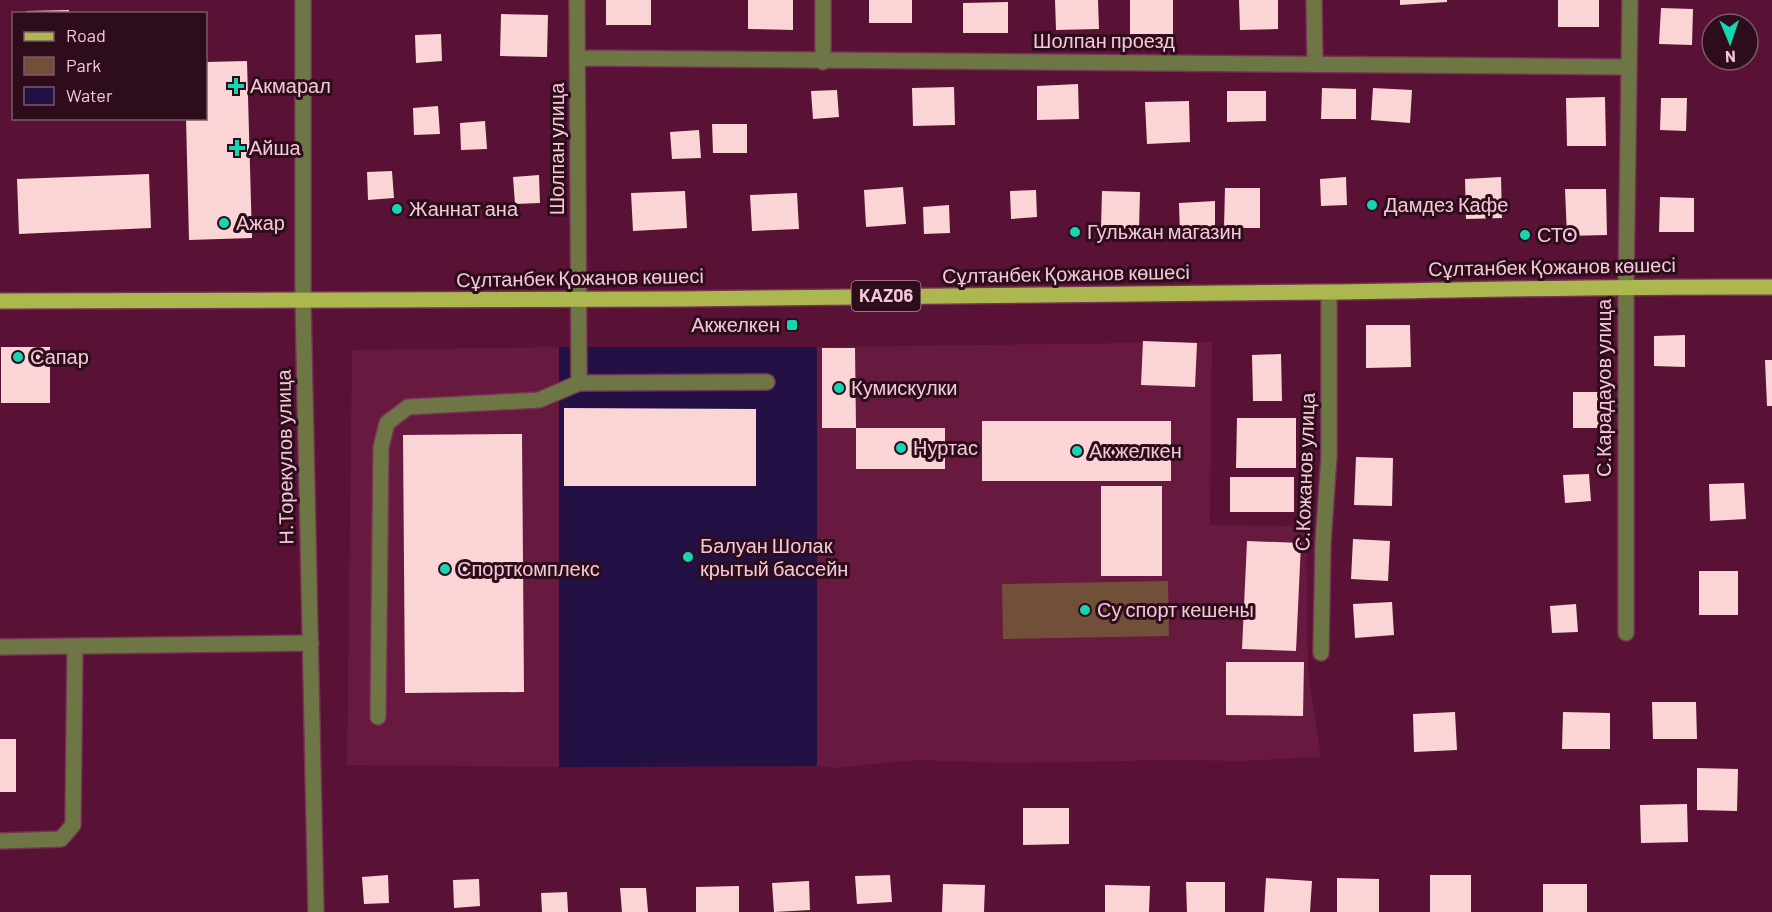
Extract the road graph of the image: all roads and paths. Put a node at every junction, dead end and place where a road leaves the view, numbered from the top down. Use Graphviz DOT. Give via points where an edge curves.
graph roads {
  1 [pos="303,0"];
  2 [pos="577,0"];
  3 [pos="823,0"];
  4 [pos="1314,0"];
  5 [pos="1630,0"];
  6 [pos="578,58"];
  7 [pos="823,62"];
  8 [pos="1315,63"];
  9 [pos="1629,67"];
  10 [pos="1626,286"];
  11 [pos="1772,286"];
  12 [pos="1329,292"];
  13 [pos="578,299"];
  14 [pos="0,301"];
  15 [pos="303,301"];
  16 [pos="766,382"];
  17 [pos="579,383"];
  18 [pos="1626,633"];
  19 [pos="311,643"];
  20 [pos="0,647"];
  21 [pos="75,647"];
  22 [pos="1320,653"];
  23 [pos="378,717"];
  24 [pos="0,841"];
  25 [pos="316,912"];
  1 -- 15 [label="street, Н.Торекулов улица"];
  2 -- 6 [label="street, Шолпан улица"];
  3 -- 7 [label="street"];
  4 -- 8 [label="street"];
  5 -- 9 [label="street, С.Карадауов улица"];
  6 -- 7 [label="street, Шолпан проезд"];
  6 -- 13 [label="street, Шолпан улица"];
  7 -- 8 [label="street, Шолпан проезд"];
  8 -- 9 [label="street, Шолпан проезд"];
  9 -- 10 [label="street, С.Карадауов улица"];
  10 -- 11 [label="main road, Сұлтанбек Қожанов көшесі / KАZ06"];
  10 -- 12 [label="main road, Сұлтанбек Қожанов көшесі / KАZ06"];
  10 -- 18 [label="street, С.Карадауов улица"];
  12 -- 13 [label="main road, Сұлтанбек Қожанов көшесі / KАZ06"];
  12 -- 22 [label="street, С.Кожанов улица" via="1329,456"];
  13 -- 15 [label="main road, Сұлтанбек Қожанов көшесі / KАZ06"];
  13 -- 17 [label="street, Шолпан улица"];
  14 -- 15 [label="main road, Сұлтанбек Қожанов көшесі / KАZ06"];
  15 -- 19 [label="street, Н.Торекулов улица"];
  16 -- 17 [label="street"];
  17 -- 23 [label="street" via="539,400 408,407 387,423 381,447"];
  19 -- 21 [label="street"];
  19 -- 25 [label="street, Н.Торекулов улица"];
  20 -- 21 [label="street"];
  21 -- 24 [label="street" via="73,825 61,839"];
}
